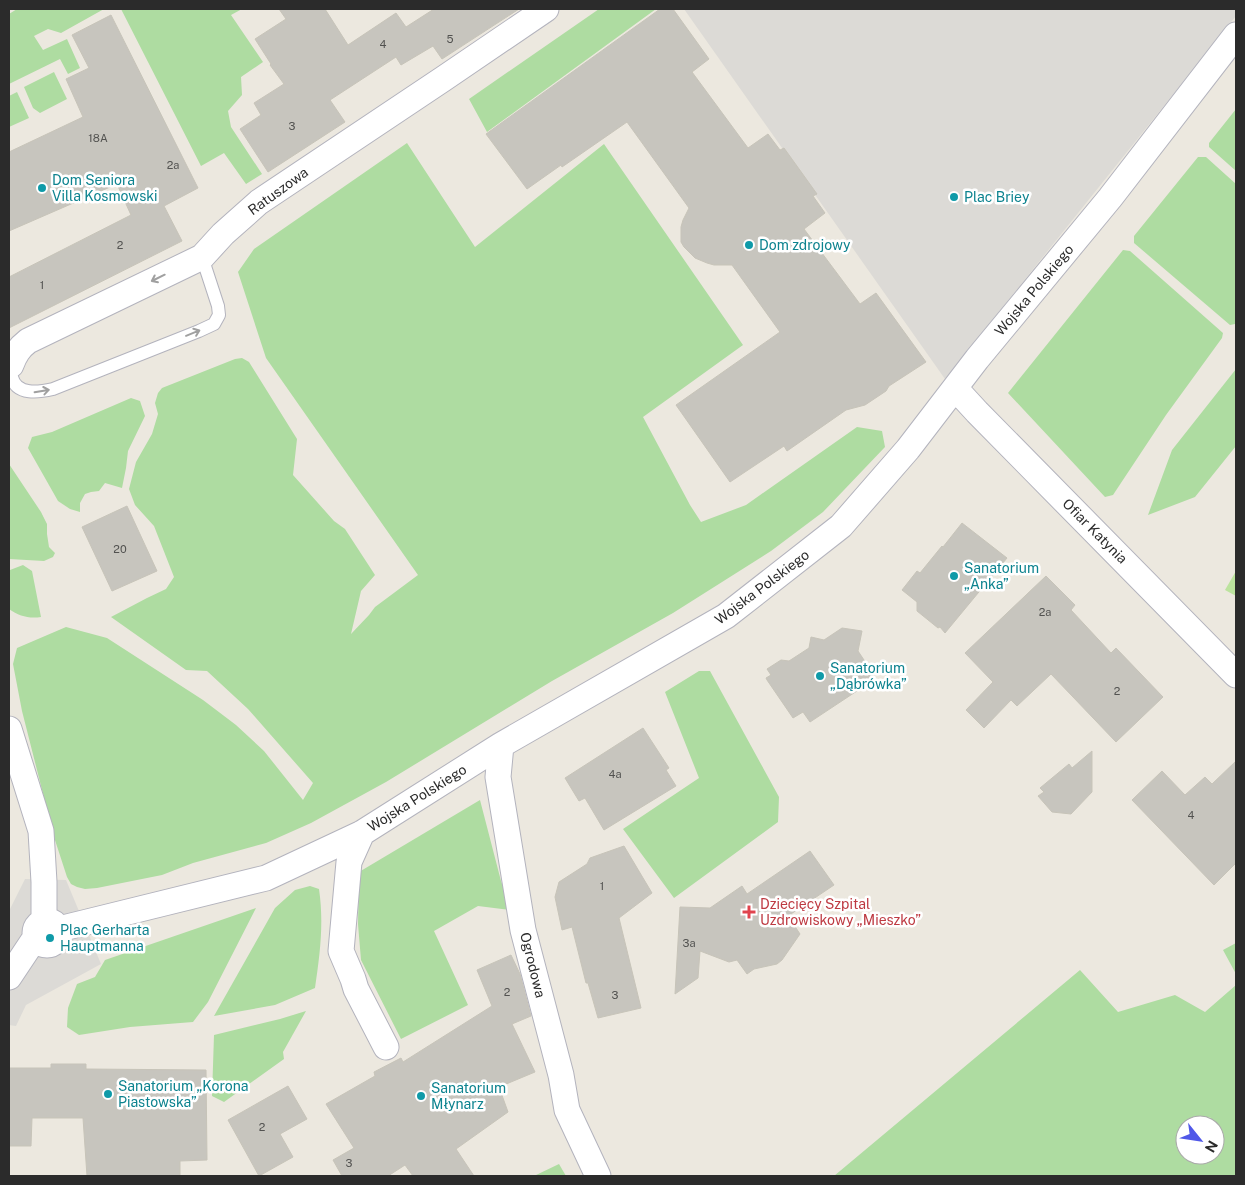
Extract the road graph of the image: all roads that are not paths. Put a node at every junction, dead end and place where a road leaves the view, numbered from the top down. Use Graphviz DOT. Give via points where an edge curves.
graph roads {
  1 [pos="546,9"];
  2 [pos="1236,35"];
  3 [pos="202,257"];
  4 [pos="11,365"];
  5 [pos="955,388"];
  6 [pos="1236,675"];
  7 [pos="9,729"];
  8 [pos="501,745"];
  9 [pos="362,834"];
  10 [pos="46,929"];
  11 [pos="9,977"];
  12 [pos="386,1047"];
  13 [pos="598,1176"];
  1 -- 3 [label="street, Ratuszowa" via="259,202"];
  2 -- 5 [label="street, Wojska Polskiego" via="1110,198"];
  3 -- 4 [label="street, Ratuszowa, one-way" via="28,341 19,348"];
  4 -- 3 [label="lane, one-way" via="16,386 36,392 53,389 214,324 219,315 218,306"];
  5 -- 6 [label="street, Ofiar Katynia"];
  5 -- 8 [label="street, Wojska Polskiego" via="908,449 841,526 726,616"];
  7 -- 10 [label="street" via="41,830"];
  8 -- 9 [label="street, Wojska Polskiego"];
  8 -- 13 [label="street, Ogrodowa" via="498,777 524,930 567,1110"];
  9 -- 10 [label="street, Wojska Polskiego" via="266,878"];
  9 -- 12 [label="street" via="349,862 341,950 356,989"];
  10 -- 11 [label="street"];
}
